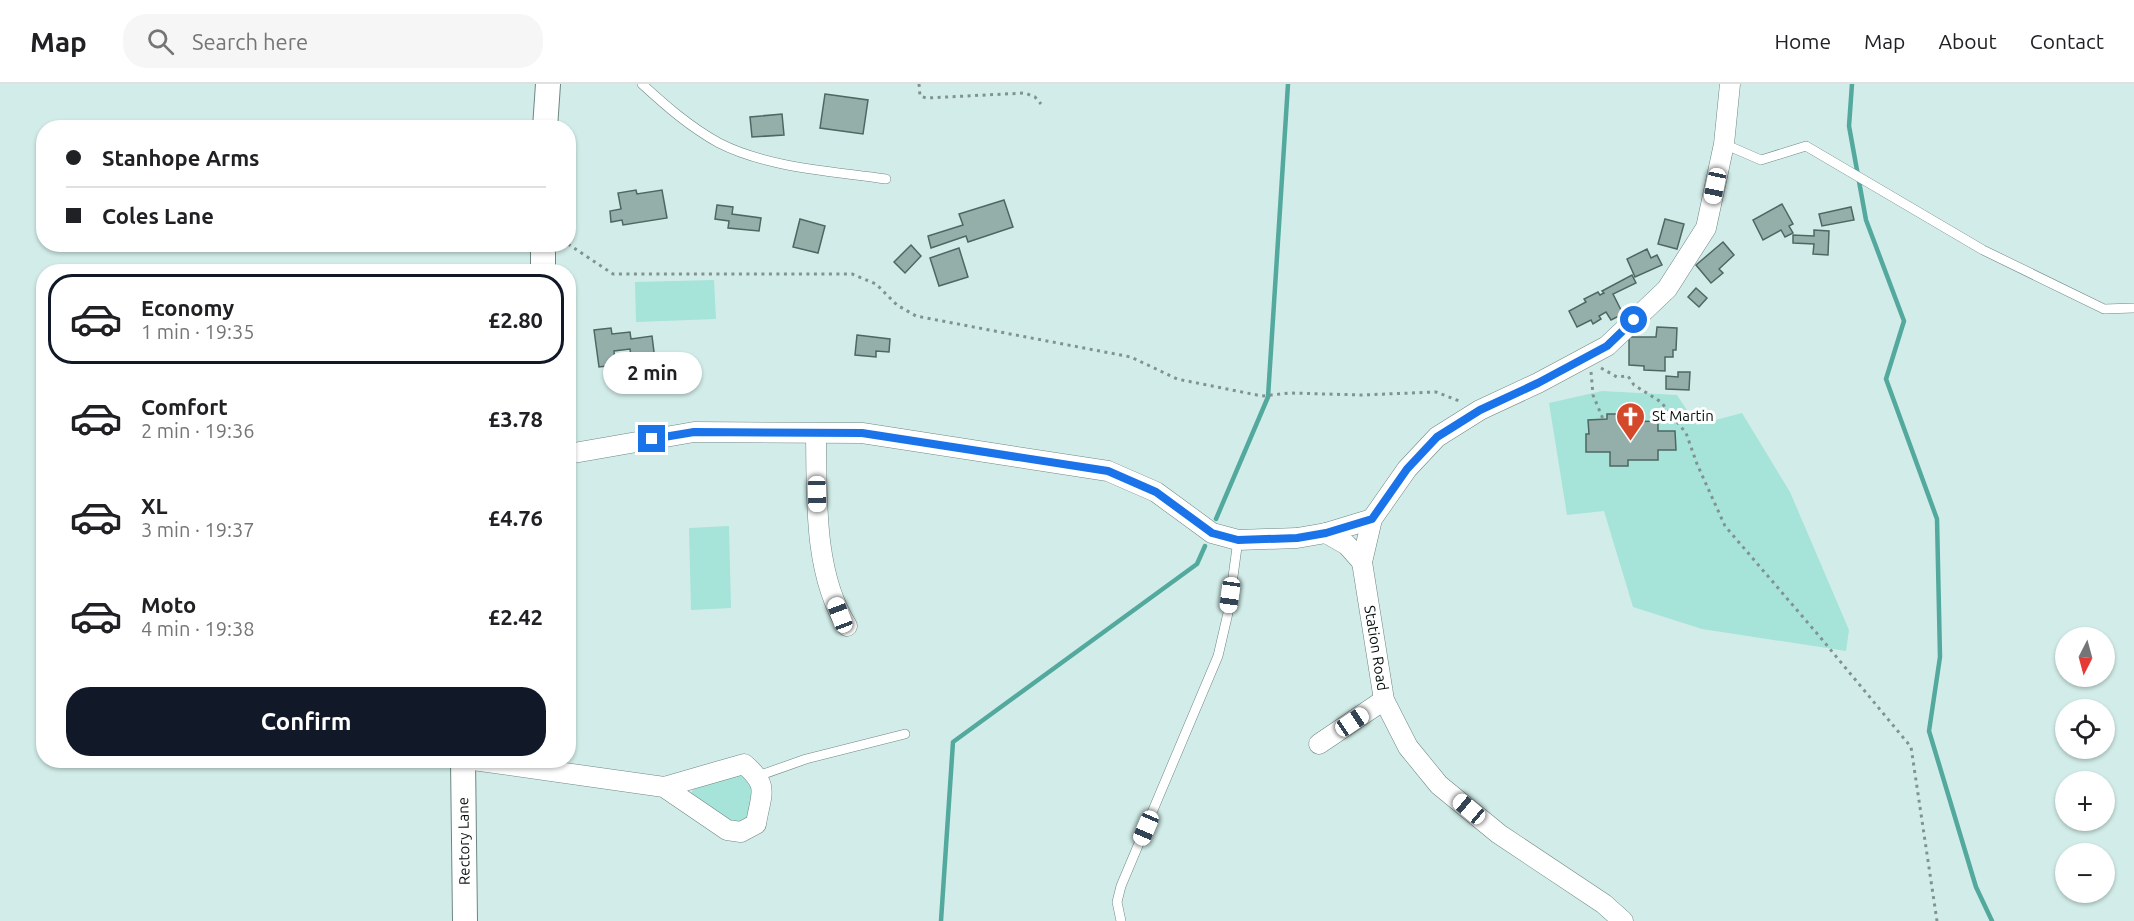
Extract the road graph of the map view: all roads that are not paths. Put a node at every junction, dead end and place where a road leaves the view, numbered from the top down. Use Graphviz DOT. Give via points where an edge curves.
graph roads {
  1 [pos="548,84"];
  2 [pos="642,84"];
  3 [pos="1730,84"];
  4 [pos="546,120"];
  5 [pos="1724,144"];
  6 [pos="886,179"];
  7 [pos="2134,308"];
  8 [pos="816,434"];
  9 [pos="576,453"];
  10 [pos="1372,519"];
  11 [pos="1326,533"];
  12 [pos="1238,540"];
  13 [pos="1362,562"];
  14 [pos="847,627"];
  15 [pos="1384,699"];
  16 [pos="905,734"];
  17 [pos="1319,744"];
  18 [pos="463,768"];
  19 [pos="529,768"];
  20 [pos="758,776"];
  21 [pos="664,787"];
  22 [pos="465,921"];
  23 [pos="1121,921"];
  24 [pos="1623,921"];
  1 -- 4 [label="street"];
  2 -- 6 [label="lane" via="679,117 720,143 763,160"];
  3 -- 5 [label="street"];
  5 -- 7 [label="lane" via="1761,160 1806,146 1983,250 2104,309"];
  5 -- 10 [label="street" via="1706,228 1667,289 1607,346 1480,410 1437,437 1407,469"];
  8 -- 9 [label="street" via="694,432"];
  8 -- 12 [label="street" via="862,433 1108,471 1156,492 1212,533"];
  8 -- 14 [label="street" via="818,514 826,580"];
  10 -- 11 [label="street"];
  10 -- 13 [label="street, Station Road"];
  11 -- 12 [label="street"];
  11 -- 13 [label="street" via="1347,545"];
  12 -- 23 [label="lane" via="1218,656 1121,886 1117,902"];
  13 -- 15 [label="street, Station Road"];
  15 -- 17 [label="street"];
  15 -- 24 [label="street, Station Road" via="1408,747 1439,784 1499,834 1604,904"];
  16 -- 20 [label="lane" via="806,759"];
  18 -- 22 [label="street, Rectory Lane"];
  19 -- 21 [label="street"];
  20 -- 21 [label="street" via="744,764"];
  20 -- 21 [label="street" via="762,787 756,824 741,832 727,830"];
}
